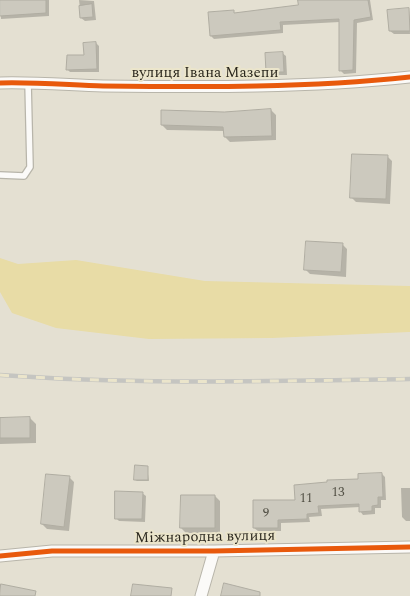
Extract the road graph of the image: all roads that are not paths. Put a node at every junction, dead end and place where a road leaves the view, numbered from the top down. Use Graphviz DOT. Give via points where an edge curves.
graph roads {
  1 [pos="410,77"];
  2 [pos="28,82"];
  3 [pos="0,83"];
  4 [pos="0,175"];
  5 [pos="410,547"];
  6 [pos="214,551"];
  7 [pos="0,556"];
  8 [pos="202,596"];
  1 -- 2 [label="street, вулиця Івана Мазепи" via="309,85 102,86"];
  2 -- 3 [label="street, вулиця Івана Мазепи"];
  2 -- 4 [label="lane" via="30,167 24,176"];
  5 -- 6 [label="street, Міжнародна вулиця"];
  6 -- 7 [label="street, Міжнародна вулиця" via="52,552"];
  6 -- 8 [label="street"];
}
